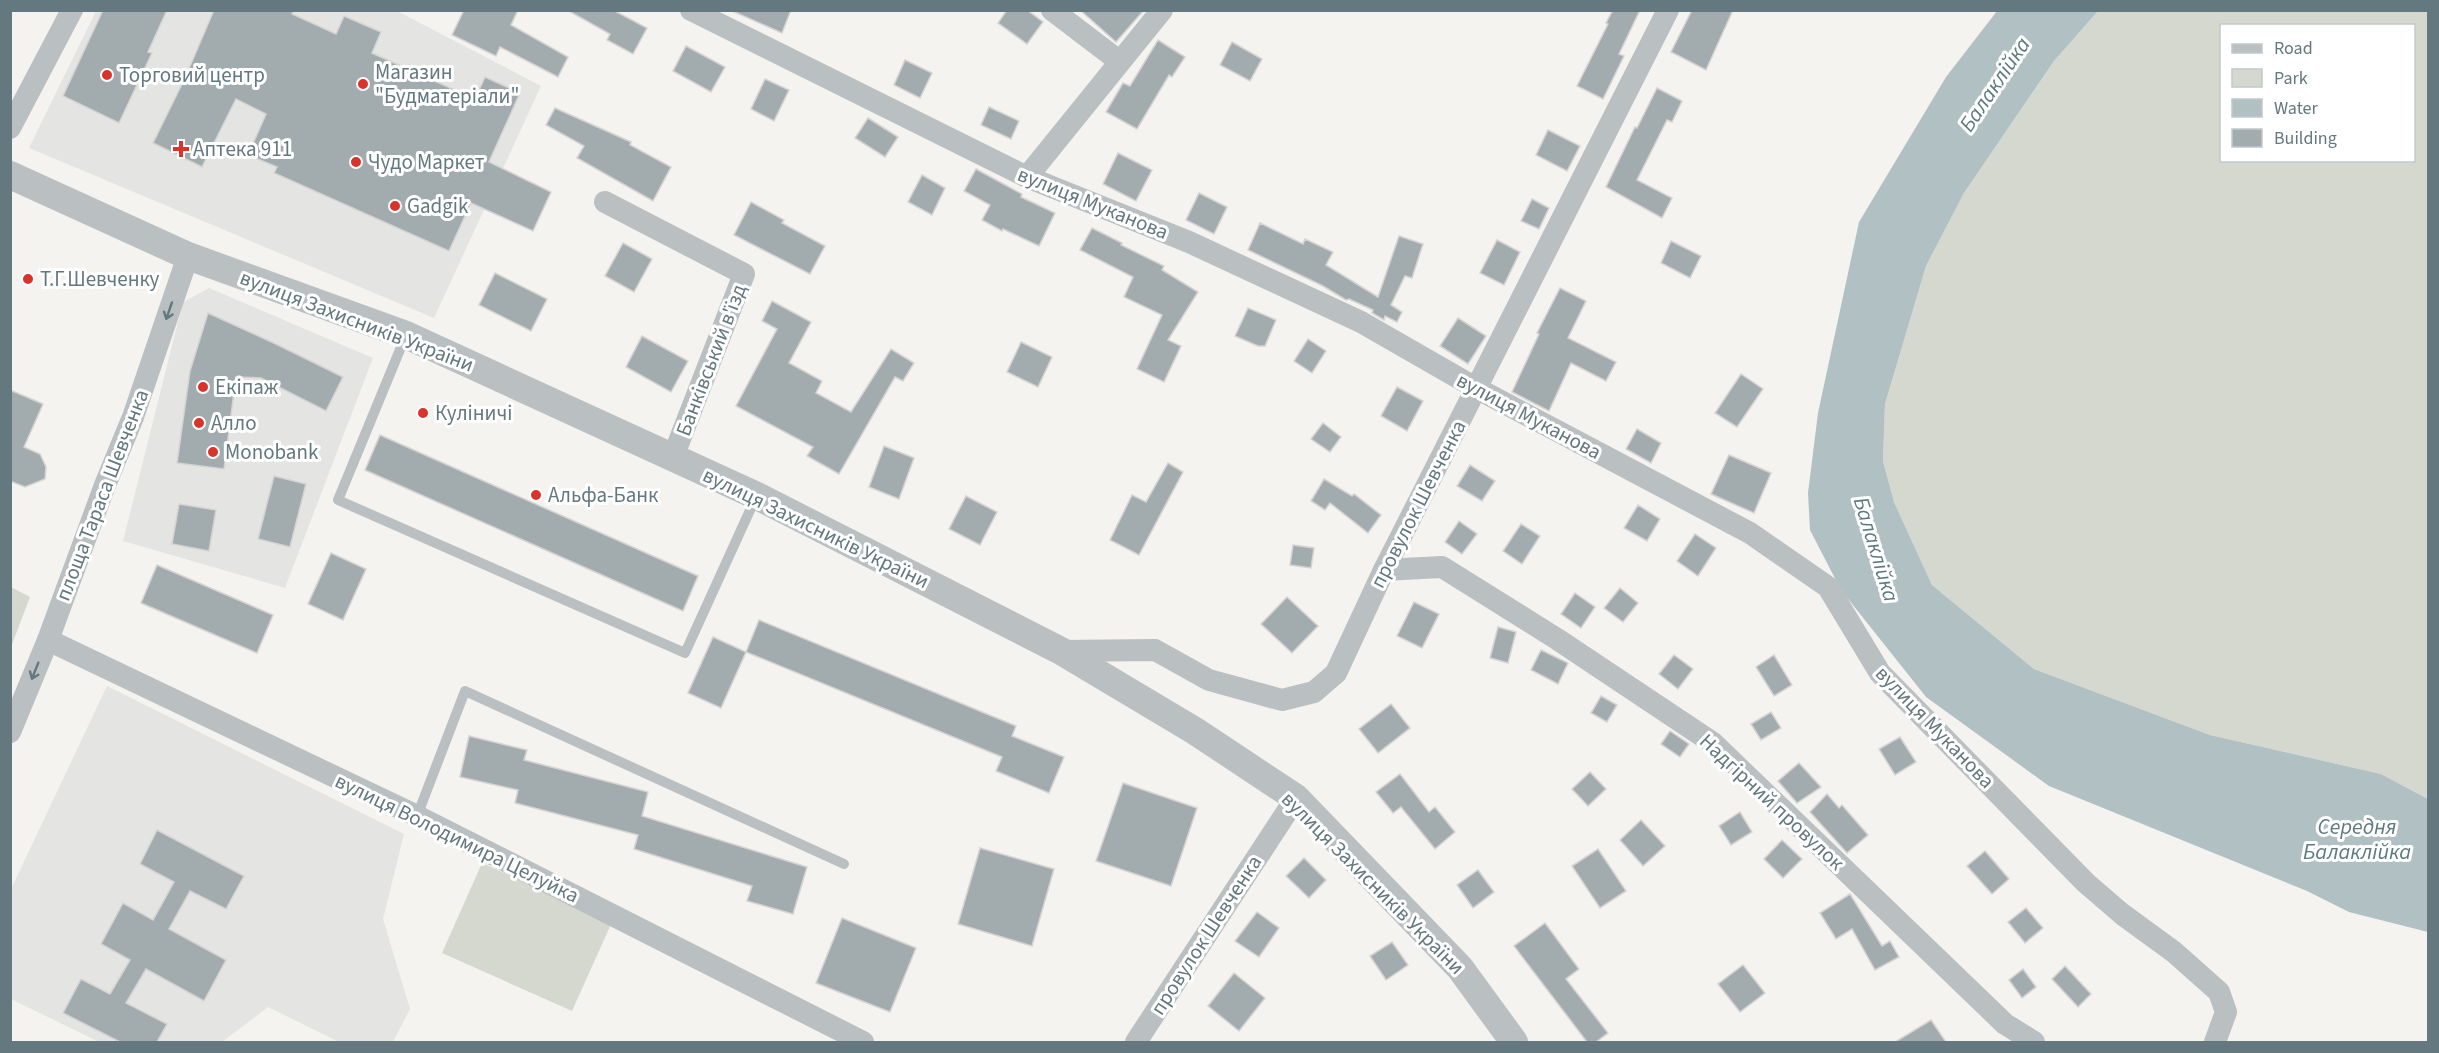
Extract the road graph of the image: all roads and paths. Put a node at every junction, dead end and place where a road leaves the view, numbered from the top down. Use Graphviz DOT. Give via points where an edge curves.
graph roads {
  1 [pos="72,10"];
  2 [pos="691,10"];
  3 [pos="1052,10"];
  4 [pos="1162,10"];
  5 [pos="1668,10"];
  6 [pos="1119,61"];
  7 [pos="10,128"];
  8 [pos="10,175"];
  9 [pos="1027,177"];
  10 [pos="605,202"];
  11 [pos="188,256"];
  12 [pos="406,335"];
  13 [pos="1476,388"];
  14 [pos="673,457"];
  15 [pos="757,496"];
  16 [pos="1384,570"];
  17 [pos="48,640"];
  18 [pos="1061,651"];
  19 [pos="10,732"];
  20 [pos="1296,798"];
  21 [pos="417,816"];
  22 [pos="844,864"];
  23 [pos="863,1042"];
  24 [pos="1136,1042"];
  25 [pos="1514,1042"];
  26 [pos="2034,1042"];
  27 [pos="2215,1042"];
  1 -- 7 [label="street"];
  2 -- 9 [label="street, вулиця Муканова"];
  3 -- 6 [label="street"];
  4 -- 6 [label="street"];
  5 -- 13 [label="street, провулок Шевченка"];
  6 -- 9 [label="street"];
  8 -- 11 [label="street, вулиця Захисників України"];
  9 -- 13 [label="street, вулиця Муканова" via="1189,242 1361,322"];
  10 -- 14 [label="street, Банківський в'їзд" via="744,274"];
  11 -- 12 [label="street, вулиця Захисників України"];
  11 -- 17 [label="street, площа Тараса Шевченка, one-way" via="133,417"];
  12 -- 14 [label="street, вулиця Захисників України"];
  12 -- 15 [label="lane" via="338,500 685,653"];
  13 -- 16 [label="street, провулок Шевченка"];
  13 -- 27 [label="street, вулиця Муканова" via="1750,533 1828,586 1880,673 2086,882 2218,992 2226,1012"];
  14 -- 15 [label="street, вулиця Захисників України"];
  15 -- 18 [label="street, вулиця Захисників України"];
  16 -- 18 [label="street, провулок Шевченка" via="1336,673 1314,692 1282,700 1209,680 1155,650"];
  16 -- 26 [label="street, Надгірний провулок" via="1442,567 1713,743 2005,1024"];
  17 -- 19 [label="street, площа Тараса Шевченка, one-way"];
  17 -- 21 [label="street, вулиця Володимира Целуйка"];
  18 -- 20 [label="street, вулиця Захисників України" via="1195,731"];
  20 -- 24 [label="street, провулок Шевченка"];
  20 -- 25 [label="street, вулиця Захисників України" via="1460,968"];
  21 -- 22 [label="lane" via="465,691"];
  21 -- 23 [label="street, вулиця Володимира Целуйка"];
}
